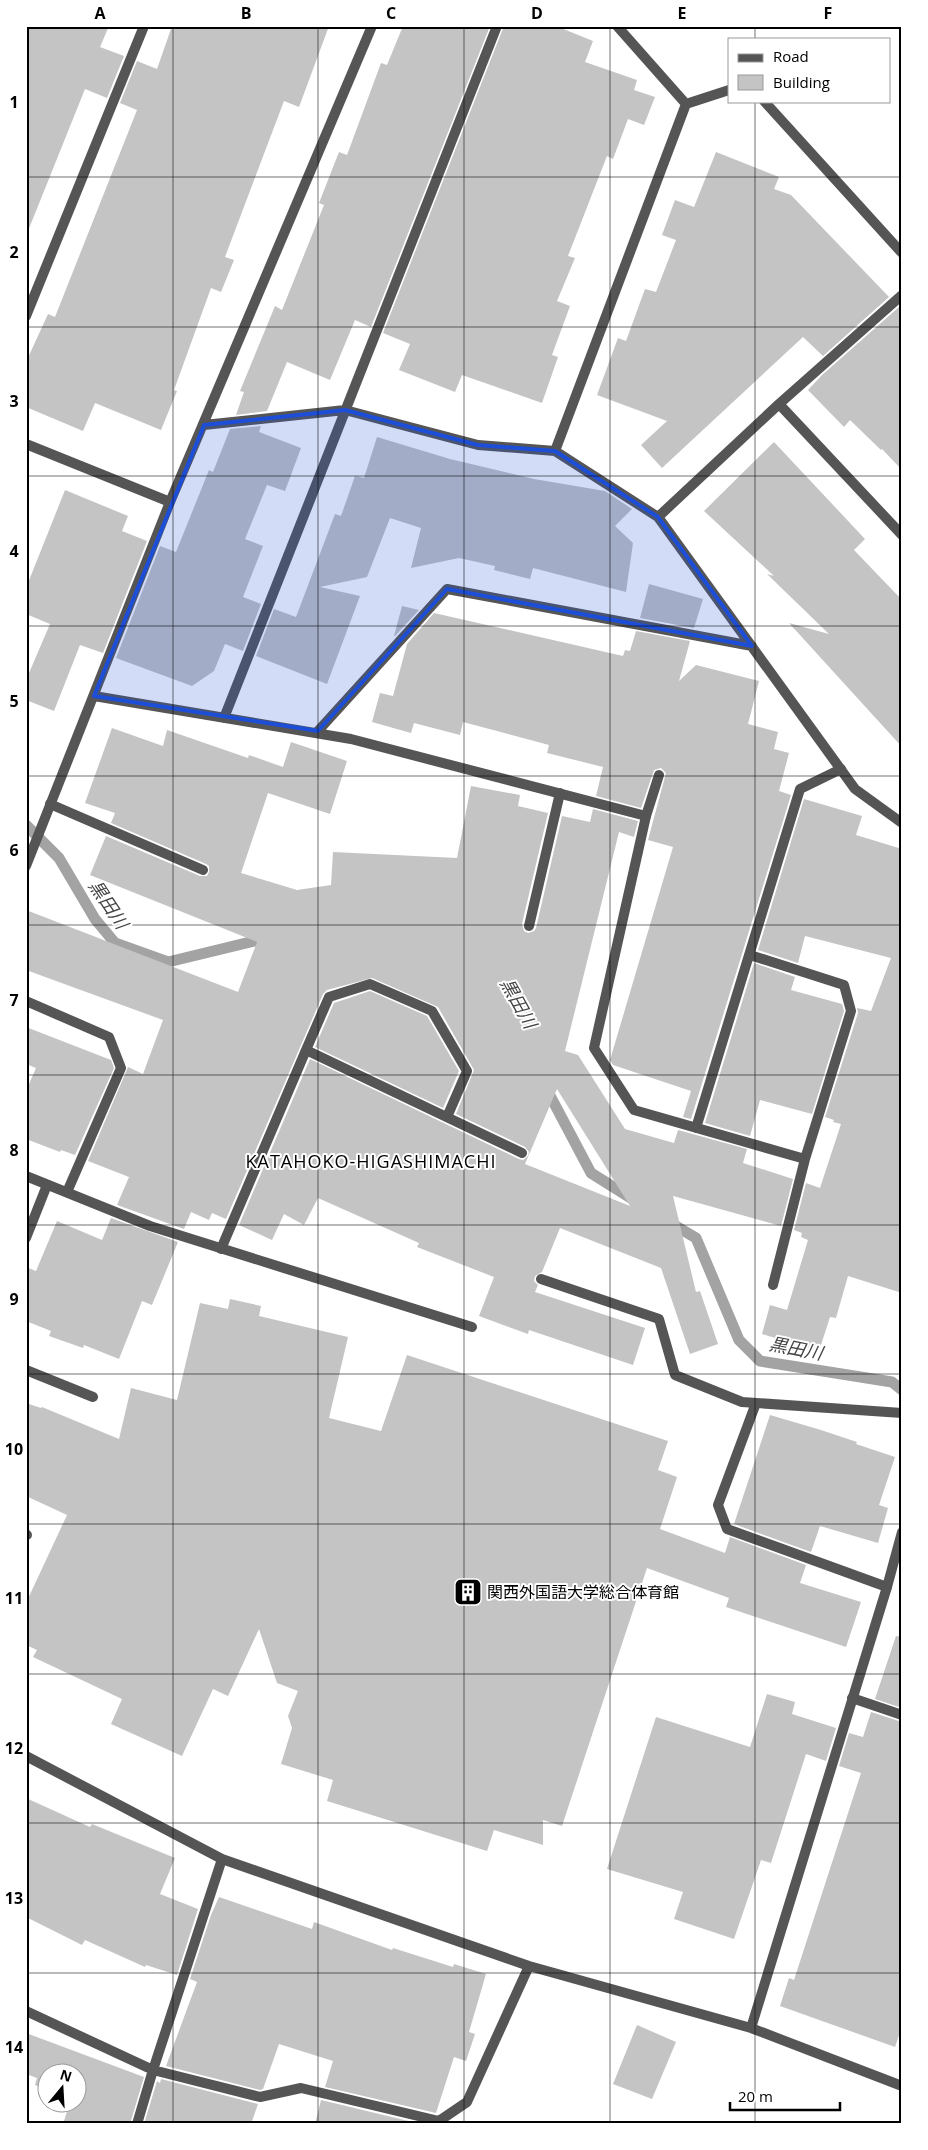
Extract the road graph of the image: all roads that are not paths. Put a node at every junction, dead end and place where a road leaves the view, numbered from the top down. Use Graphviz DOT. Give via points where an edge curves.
graph roads {
  1 [pos="144,26"];
  2 [pos="372,26"];
  3 [pos="496,26"];
  4 [pos="617,26"];
  5 [pos="728,90"];
  6 [pos="765,102"];
  7 [pos="686,104"];
  8 [pos="902,253"];
  9 [pos="902,295"];
  10 [pos="26,316"];
  11 [pos="779,404"];
  12 [pos="345,410"];
  13 [pos="204,425"];
  14 [pos="26,444"];
  15 [pos="556,451"];
  16 [pos="170,502"];
  17 [pos="658,517"];
  18 [pos="902,535"];
  19 [pos="752,646"];
  20 [pos="94,696"];
  21 [pos="224,718"];
  22 [pos="318,732"];
  23 [pos="841,769"];
  24 [pos="658,775"];
  25 [pos="560,794"];
  26 [pos="49,808"];
  27 [pos="646,816"];
  28 [pos="902,824"];
  29 [pos="28,863"];
  30 [pos="203,870"];
  31 [pos="529,926"];
  32 [pos="750,954"];
  33 [pos="26,1001"];
  34 [pos="306,1050"];
  35 [pos="447,1117"];
  36 [pos="696,1128"];
  37 [pos="522,1153"];
  38 [pos="805,1159"];
  39 [pos="26,1176"];
  40 [pos="47,1185"];
  41 [pos="66,1192"];
  42 [pos="26,1238"];
  43 [pos="221,1249"];
  44 [pos="541,1279"];
  45 [pos="773,1285"];
  46 [pos="472,1327"];
  47 [pos="26,1370"];
  48 [pos="93,1397"];
  49 [pos="756,1403"];
  50 [pos="902,1413"];
  51 [pos="902,1532"];
  52 [pos="887,1587"];
  53 [pos="852,1698"];
  54 [pos="902,1715"];
  55 [pos="26,1756"];
  56 [pos="222,1859"];
  57 [pos="528,1966"];
  58 [pos="26,2011"];
  59 [pos="751,2028"];
  60 [pos="153,2070"];
  61 [pos="902,2086"];
  62 [pos="138,2124"];
  1 -- 10 [label="street"];
  2 -- 13 [label="street"];
  3 -- 12 [label="street"];
  4 -- 7 [label="street"];
  5 -- 7 [label="street"];
  6 -- 8 [label="street"];
  7 -- 15 [label="street"];
  9 -- 11 [label="street"];
  11 -- 17 [label="street"];
  11 -- 18 [label="street"];
  12 -- 13 [label="street"];
  12 -- 15 [label="street" via="478,445"];
  12 -- 21 [label="street"];
  13 -- 16 [label="street"];
  14 -- 16 [label="street"];
  15 -- 17 [label="street"];
  16 -- 20 [label="street"];
  17 -- 19 [label="street"];
  19 -- 22 [label="street" via="446,589"];
  19 -- 23 [label="street"];
  20 -- 21 [label="street"];
  20 -- 26 [label="street"];
  21 -- 22 [label="street"];
  22 -- 25 [label="street" via="352,738"];
  23 -- 28 [label="street" via="855,789"];
  23 -- 32 [label="street" via="800,790"];
  24 -- 27 [label="street"];
  25 -- 27 [label="street"];
  25 -- 31 [label="street"];
  26 -- 29 [label="street"];
  26 -- 30 [label="street"];
  27 -- 36 [label="street" via="594,1048 634,1110"];
  32 -- 36 [label="street"];
  32 -- 38 [label="street" via="844,985 851,1011"];
  33 -- 41 [label="street" via="109,1038 121,1068"];
  34 -- 35 [label="street"];
  34 -- 35 [label="street" via="329,997 370,984 432,1011 467,1071"];
  34 -- 43 [label="street"];
  35 -- 37 [label="street"];
  36 -- 38 [label="street"];
  38 -- 45 [label="street"];
  39 -- 40 [label="street"];
  40 -- 41 [label="street"];
  40 -- 42 [label="street"];
  41 -- 43 [label="street" via="150,1226"];
  43 -- 46 [label="street"];
  44 -- 49 [label="street" via="659,1320 675,1375 742,1402"];
  47 -- 48 [label="street"];
  49 -- 50 [label="street"];
  49 -- 52 [label="street" via="718,1505 727,1529"];
  51 -- 52 [label="street"];
  52 -- 53 [label="street"];
  53 -- 54 [label="street"];
  53 -- 59 [label="street"];
  55 -- 56 [label="street"];
  56 -- 57 [label="street"];
  56 -- 60 [label="street"];
  57 -- 59 [label="street"];
  57 -- 60 [label="street" via="467,2102 439,2122 301,2088 260,2097"];
  58 -- 60 [label="street"];
  59 -- 61 [label="street"];
  60 -- 62 [label="street"];
}
